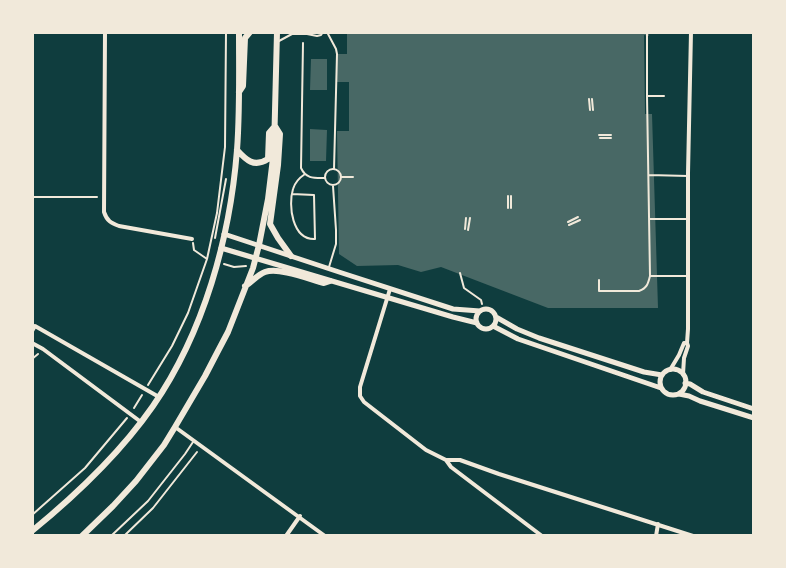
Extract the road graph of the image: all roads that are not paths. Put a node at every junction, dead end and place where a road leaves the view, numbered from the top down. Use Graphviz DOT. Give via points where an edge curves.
graph roads {
  1 [pos="105,32"];
  2 [pos="239,32"];
  3 [pos="250,32"];
  4 [pos="277,32"];
  5 [pos="325,32"];
  6 [pos="647,32"];
  7 [pos="691,32"];
  8 [pos="277,42"];
  9 [pos="303,43"];
  10 [pos="238,94"];
  11 [pos="647,96"];
  12 [pos="664,96"];
  13 [pos="274,126"];
  14 [pos="237,150"];
  15 [pos="334,169"];
  16 [pos="305,174"];
  17 [pos="649,175"];
  18 [pos="688,176"];
  19 [pos="342,177"];
  20 [pos="353,177"];
  21 [pos="325,178"];
  22 [pos="333,186"];
  23 [pos="292,194"];
  24 [pos="649,219"];
  25 [pos="688,219"];
  26 [pos="224,234"];
  27 [pos="192,240"];
  28 [pos="259,245"];
  29 [pos="221,248"];
  30 [pos="291,256"];
  31 [pos="256,258"];
  32 [pos="329,269"];
  33 [pos="650,276"];
  34 [pos="688,276"];
  35 [pos="599,280"];
  36 [pos="330,281"];
  37 [pos="245,286"];
  38 [pos="390,289"];
  39 [pos="388,298"];
  40 [pos="482,310"];
  41 [pos="496,317"];
  42 [pos="477,323"];
  43 [pos="493,326"];
  44 [pos="32,331"];
  45 [pos="32,343"];
  46 [pos="687,343"];
  47 [pos="670,370"];
  48 [pos="683,374"];
  49 [pos="662,375"];
  50 [pos="685,383"];
  51 [pos="661,388"];
  52 [pos="679,394"];
  53 [pos="159,397"];
  54 [pos="754,409"];
  55 [pos="754,418"];
  56 [pos="141,422"];
  57 [pos="175,427"];
  58 [pos="194,441"];
  59 [pos="446,460"];
  60 [pos="300,516"];
  61 [pos="658,524"];
  62 [pos="32,531"];
  63 [pos="82,536"];
  64 [pos="111,536"];
  65 [pos="286,536"];
  66 [pos="325,536"];
  67 [pos="542,536"];
  68 [pos="656,536"];
  69 [pos="693,536"];
  1 -- 27 [label="street" via="104,212 107,220 119,226"];
  2 -- 10 [label="highway"];
  3 -- 10 [label="highway" via="245,38 243,86"];
  4 -- 8 [label="highway"];
  5 -- 8 [label="lane" via="317,36 292,34"];
  5 -- 15 [label="lane" via="336,49"];
  6 -- 11 [label="lane"];
  7 -- 18 [label="street"];
  8 -- 13 [label="highway"];
  9 -- 16 [label="lane" via="301,168"];
  10 -- 14 [label="highway"];
  11 -- 12 [label="lane"];
  11 -- 17 [label="lane"];
  13 -- 14 [label="highway" via="269,133 268,159 265,161 253,163"];
  13 -- 28 [label="highway" via="268,199"];
  13 -- 30 [label="highway" via="280,134 270,224"];
  14 -- 26 [label="highway"];
  15 -- 19 [label="lane"];
  15 -- 21 [label="lane" via="328,171"];
  16 -- 21 [label="lane" via="312,178"];
  16 -- 23 [label="lane" via="298,180"];
  17 -- 18 [label="lane"];
  17 -- 24 [label="lane"];
  18 -- 25 [label="street"];
  19 -- 20 [label="lane"];
  19 -- 22 [label="lane" via="340,183"];
  21 -- 22 [label="lane"];
  22 -- 32 [label="lane" via="336,244"];
  23 -- 23 [label="lane" via="291,214 298,232 315,239 314,195"];
  24 -- 25 [label="lane"];
  24 -- 33 [label="lane"];
  25 -- 34 [label="street"];
  26 -- 28 [label="street"];
  26 -- 29 [label="highway"];
  28 -- 30 [label="street"];
  28 -- 31 [label="highway"];
  29 -- 31 [label="street"];
  29 -- 53 [label="highway" via="192,337"];
  30 -- 32 [label="street"];
  31 -- 36 [label="street"];
  31 -- 37 [label="highway"];
  32 -- 38 [label="street"];
  33 -- 34 [label="lane"];
  33 -- 35 [label="lane" via="648,285 639,291 599,290"];
  34 -- 46 [label="street"];
  36 -- 37 [label="highway" via="324,284 274,270 260,274"];
  36 -- 39 [label="street"];
  37 -- 57 [label="highway" via="228,332"];
  38 -- 39 [label="street"];
  38 -- 40 [label="street" via="453,309"];
  39 -- 42 [label="street"];
  39 -- 59 [label="street" via="362,378 360,396 426,450"];
  40 -- 41 [label="street" via="490,310"];
  40 -- 42 [label="street" via="476,316"];
  41 -- 43 [label="street"];
  41 -- 49 [label="street" via="539,338"];
  42 -- 43 [label="street" via="484,329"];
  43 -- 51 [label="street" via="518,338"];
  44 -- 53 [label="street" via="35,326"];
  45 -- 56 [label="street"];
  46 -- 47 [label="street" via="684,343"];
  46 -- 48 [label="street"];
  47 -- 48 [label="street"];
  47 -- 49 [label="street"];
  48 -- 50 [label="street"];
  49 -- 51 [label="street"];
  50 -- 52 [label="street"];
  50 -- 54 [label="street"];
  51 -- 52 [label="street" via="671,395"];
  52 -- 55 [label="street"];
  53 -- 56 [label="highway"];
  56 -- 62 [label="highway" via="84,486"];
  57 -- 58 [label="street"];
  57 -- 63 [label="highway" via="136,481"];
  58 -- 60 [label="street"];
  58 -- 64 [label="lane" via="148,501"];
  59 -- 61 [label="street" via="460,460"];
  59 -- 67 [label="street"];
  60 -- 65 [label="street"];
  60 -- 66 [label="street"];
  61 -- 68 [label="street"];
  61 -- 69 [label="street"];
}
